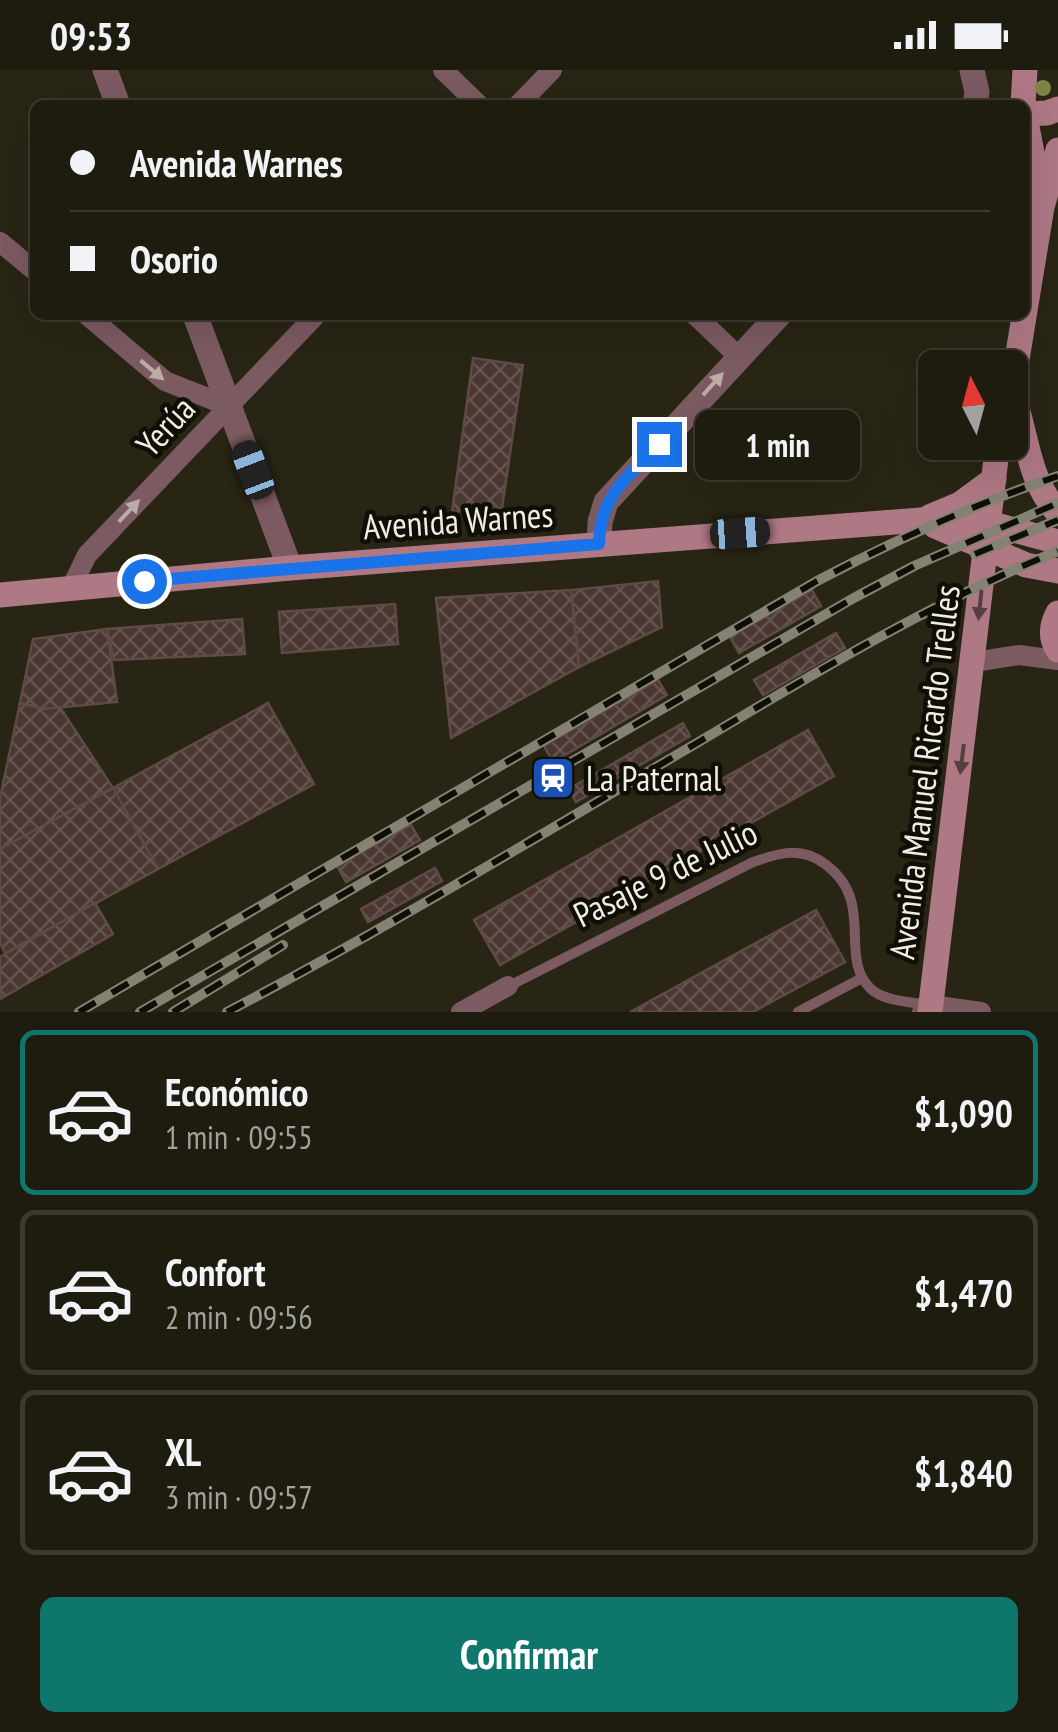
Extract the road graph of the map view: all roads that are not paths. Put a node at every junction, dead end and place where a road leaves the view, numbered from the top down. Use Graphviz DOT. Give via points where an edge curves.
graph roads {
  1 [pos="105,70"];
  2 [pos="443,70"];
  3 [pos="552,70"];
  4 [pos="972,70"];
  5 [pos="1025,70"];
  6 [pos="116,100"];
  7 [pos="474,100"];
  8 [pos="523,100"];
  9 [pos="976,100"];
  10 [pos="1023,100"];
  11 [pos="1058,108"];
  12 [pos="1030,115"];
  13 [pos="1030,142"];
  14 [pos="1058,150"];
  15 [pos="1042,206"];
  16 [pos="0,242"];
  17 [pos="30,267"];
  18 [pos="1030,283"];
  19 [pos="92,320"];
  20 [pos="197,320"];
  21 [pos="311,320"];
  22 [pos="701,320"];
  23 [pos="774,320"];
  24 [pos="1024,320"];
  25 [pos="1020,350"];
  26 [pos="738,356"];
  27 [pos="228,406"];
  28 [pos="1028,455"];
  29 [pos="996,460"];
  30 [pos="994,479"];
  31 [pos="1058,513"];
  32 [pos="921,520"];
  33 [pos="988,536"];
  34 [pos="1058,542"];
  35 [pos="599,544"];
  36 [pos="290,568"];
  37 [pos="1058,571"];
  38 [pos="71,588"];
  39 [pos="0,595"];
  40 [pos="1058,613"];
  41 [pos="1058,650"];
  42 [pos="1058,660"];
  43 [pos="974,662"];
  44 [pos="862,978"];
  45 [pos="508,986"];
  46 [pos="928,1010"];
  47 [pos="461,1012"];
  48 [pos="798,1012"];
  49 [pos="980,1012"];
  1 -- 6 [label="street"];
  2 -- 7 [label="street"];
  3 -- 8 [label="street"];
  4 -- 9 [label="street"];
  5 -- 10 [label="main road"];
  11 -- 12 [label="main road"];
  13 -- 15 [label="main road"];
  14 -- 15 [label="main road"];
  15 -- 18 [label="main road"];
  16 -- 17 [label="street"];
  19 -- 27 [label="street, one-way" via="165,381"];
  20 -- 27 [label="street"];
  21 -- 27 [label="street, Yerúa"];
  22 -- 26 [label="street"];
  23 -- 26 [label="street"];
  24 -- 25 [label="main road"];
  35 -- 26 [label="street, one-way" via="606,502"];
  27 -- 36 [label="street"];
  38 -- 27 [label="street, Yerúa, one-way" via="87,555"];
  28 -- 31 [label="main road"];
  29 -- 30 [label="main road, Avenida Manuel Ricardo Trelles"];
  30 -- 32 [label="main road" via="960,504"];
  30 -- 33 [label="main road, Avenida Manuel Ricardo Trelles"];
  32 -- 33 [label="main road, Avenida Warnes"];
  32 -- 35 [label="main road, Avenida Warnes"];
  33 -- 34 [label="main road, Avenida Warnes"];
  33 -- 37 [label="main road, Avenida Warnes" via="1026,565"];
  33 -- 43 [label="main road, Avenida Manuel Ricardo Trelles, one-way"];
  35 -- 36 [label="main road, Avenida Warnes"];
  36 -- 38 [label="main road, Avenida Warnes"];
  38 -- 39 [label="main road, Avenida Warnes"];
  40 -- 41 [label="main road" via="1052,638"];
  42 -- 43 [label="street" via="1019,655"];
  43 -- 46 [label="main road, Avenida Manuel Ricardo Trelles, one-way"];
  44 -- 45 [label="lane, Pasaje 9 de Julio" via="852,894 813,855 786,851"];
  44 -- 46 [label="lane" via="874,992"];
  44 -- 48 [label="lane"];
  45 -- 47 [label="street, Pasaje 9 de Julio"];
  46 -- 49 [label="street"];
}
